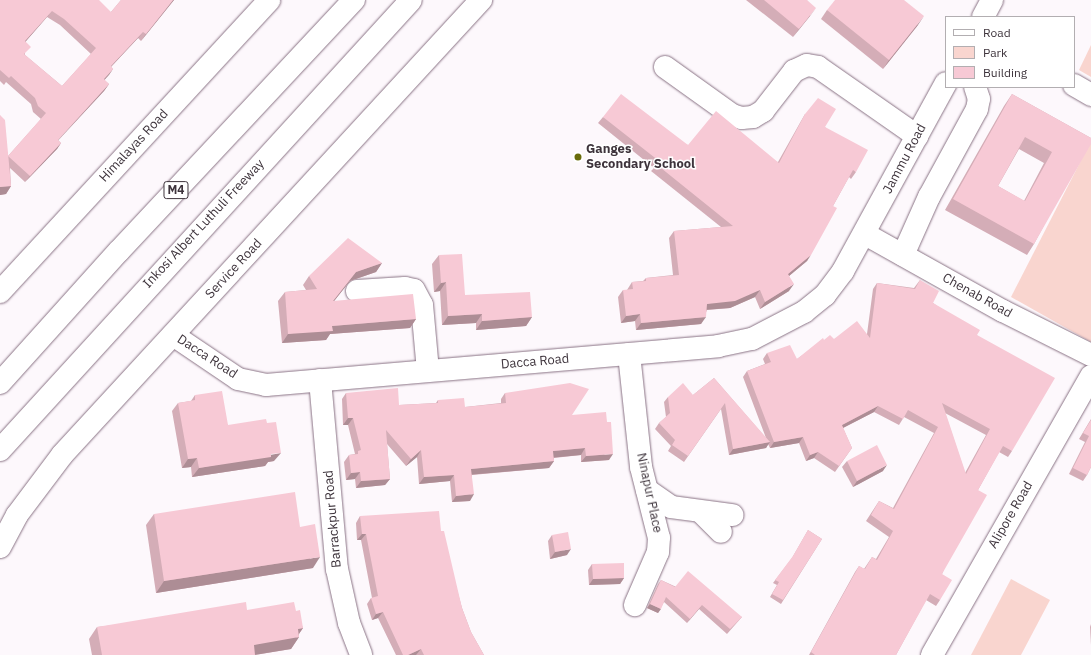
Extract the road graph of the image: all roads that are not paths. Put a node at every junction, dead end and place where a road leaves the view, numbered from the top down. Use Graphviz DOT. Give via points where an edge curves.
graph roads {
  1 [pos="269,0"];
  2 [pos="354,0"];
  3 [pos="411,0"];
  4 [pos="481,0"];
  5 [pos="992,0"];
  6 [pos="984,16"];
  7 [pos="665,67"];
  8 [pos="945,86"];
  9 [pos="1075,86"];
  10 [pos="946,88"];
  11 [pos="974,88"];
  12 [pos="1091,95"];
  13 [pos="917,136"];
  14 [pos="900,168"];
  15 [pos="865,234"];
  16 [pos="903,255"];
  17 [pos="3,282"];
  18 [pos="357,291"];
  19 [pos="173,335"];
  20 [pos="629,354"];
  21 [pos="1091,355"];
  22 [pos="428,371"];
  23 [pos="1091,376"];
  24 [pos="320,380"];
  25 [pos="0,383"];
  26 [pos="0,450"];
  27 [pos="646,490"];
  28 [pos="727,524"];
  29 [pos="0,547"];
  30 [pos="635,605"];
  31 [pos="361,655"];
  32 [pos="932,655"];
  1 -- 17 [label="main road, Himalayas Road"];
  2 -- 25 [label="main road, M4" via="119,251"];
  3 -- 26 [label="main road, Inkosi Albert Luthuli Freeway"];
  4 -- 19 [label="main road, Service Road"];
  5 -- 6 [label="main road"];
  7 -- 13 [label="main road" via="732,115 753,118 763,111 794,71 808,65 818,67"];
  8 -- 13 [label="main road, Jammu Road"];
  9 -- 12 [label="main road"];
  10 -- 14 [label="main road" via="948,101 943,117 922,153"];
  11 -- 16 [label="main road" via="979,99 977,109 930,197"];
  13 -- 14 [label="main road, Jammu Road"];
  14 -- 15 [label="main road, Jammu Road"];
  15 -- 16 [label="main road, Chenab Road"];
  15 -- 20 [label="main road, Dacca Road" via="825,295 804,312 778,327 752,339 718,346"];
  16 -- 21 [label="main road, Chenab Road" via="1003,311"];
  18 -- 22 [label="main road" via="405,288 414,290 422,305"];
  19 -- 24 [label="main road, Dacca Road" via="238,379 266,385"];
  19 -- 29 [label="main road, Service Road" via="62,455 17,515"];
  20 -- 22 [label="main road, Dacca Road"];
  20 -- 27 [label="main road, Ninapur Place" via="640,467"];
  22 -- 24 [label="main road, Dacca Road"];
  23 -- 32 [label="main road, Alipore Road"];
  24 -- 31 [label="main road, Barrackpur Road" via="337,569 349,623"];
  27 -- 28 [label="main road" via="671,507 701,512"];
  27 -- 30 [label="main road, Ninapur Place" via="659,538 658,552"];
}
